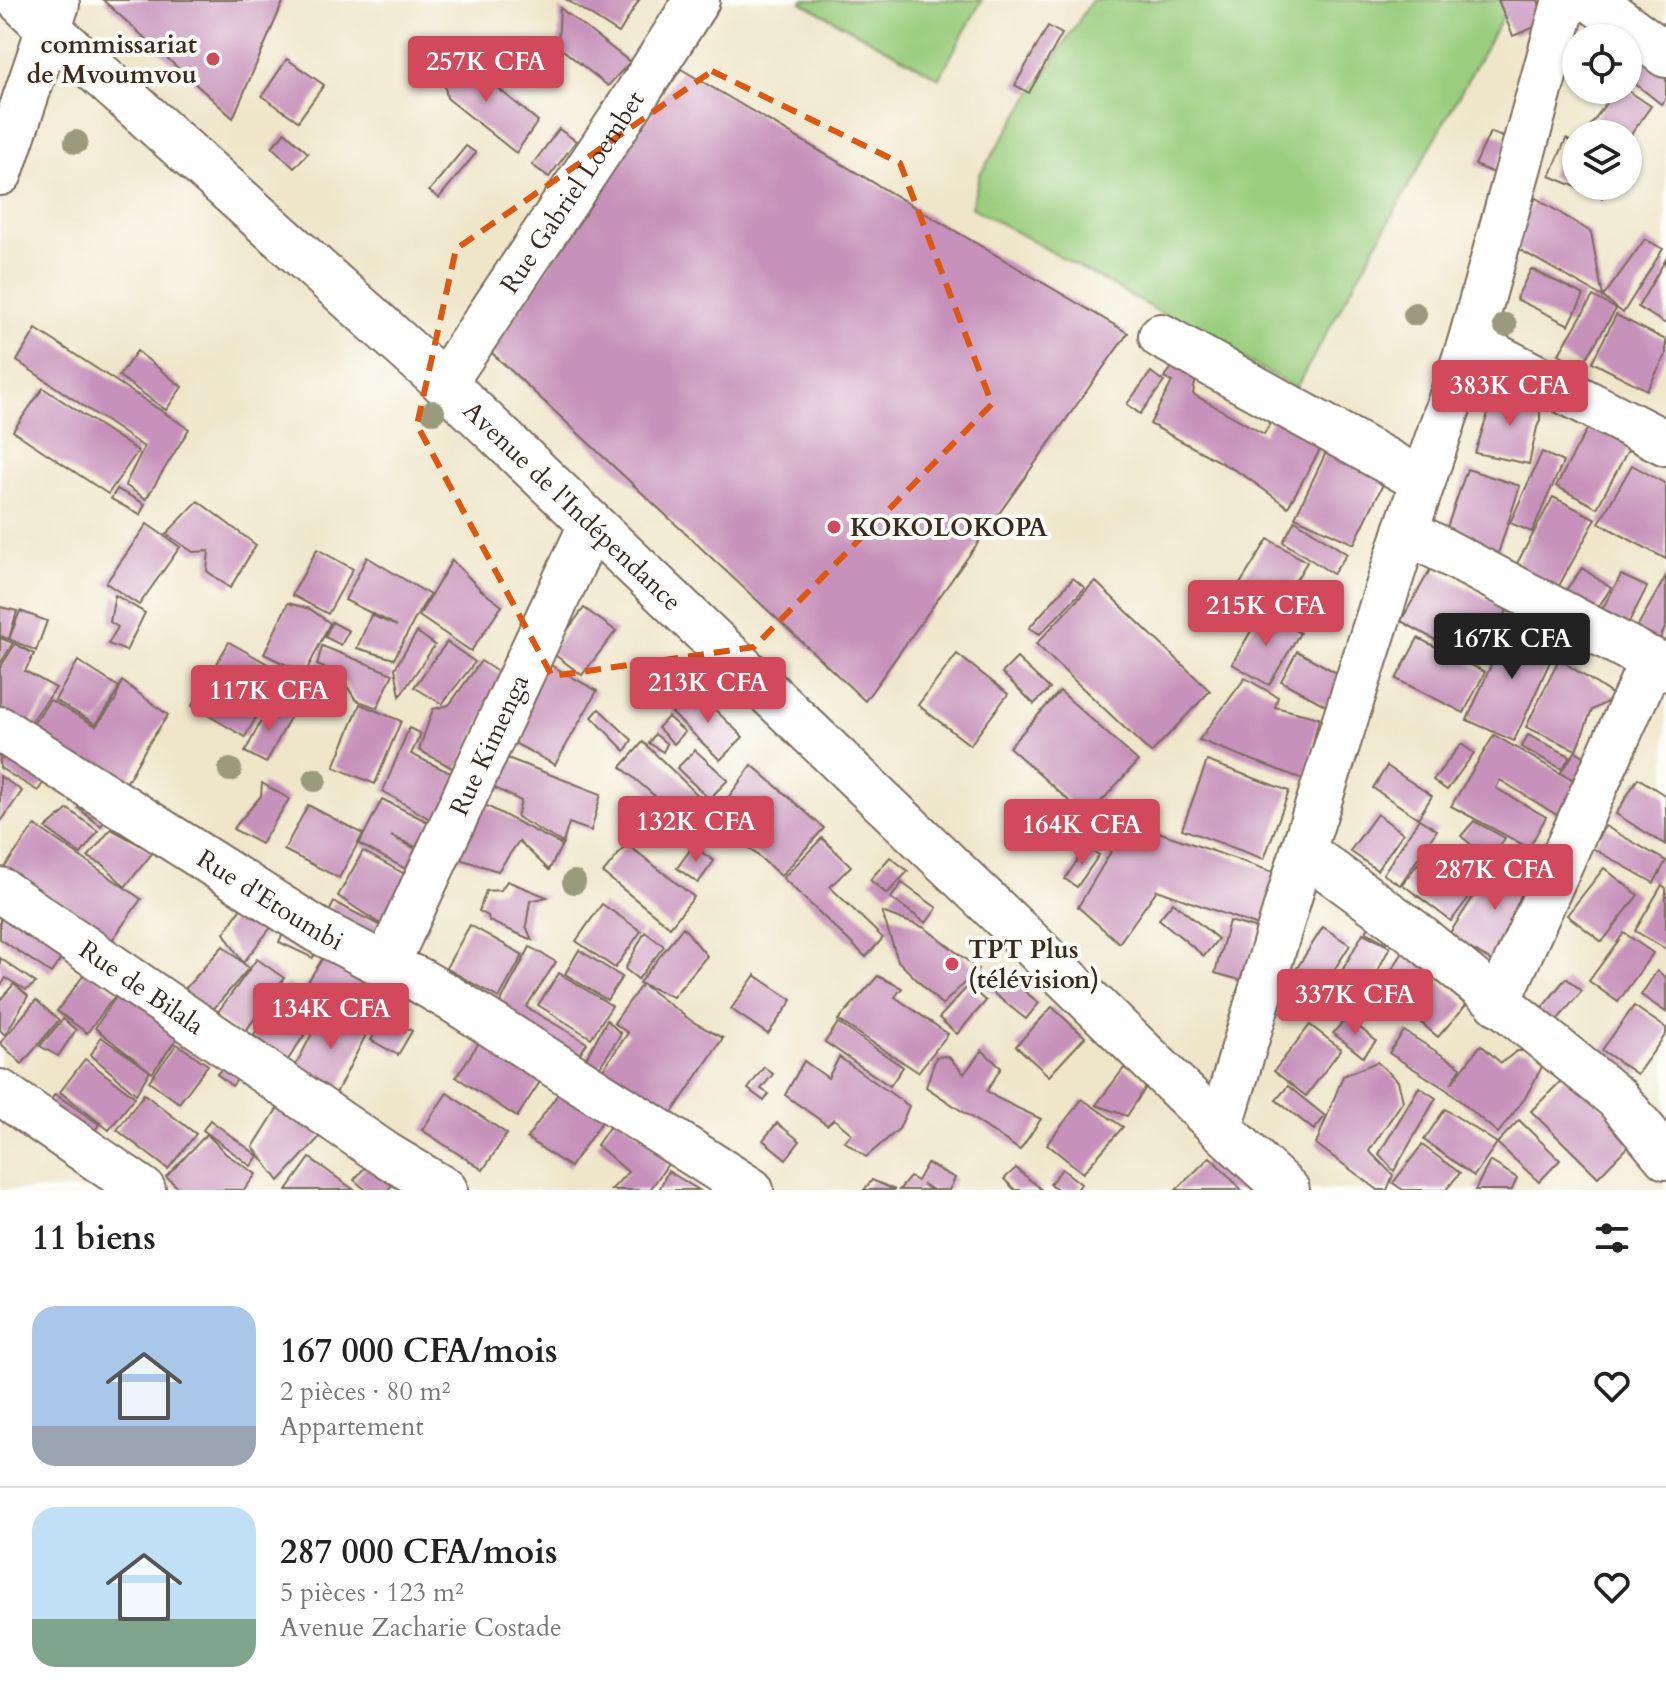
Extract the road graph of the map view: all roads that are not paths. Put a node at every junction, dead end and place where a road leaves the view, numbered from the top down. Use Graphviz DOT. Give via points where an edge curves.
graph roads {
  1 [pos="697,0"];
  2 [pos="1565,0"];
  3 [pos="1592,0"];
  4 [pos="42,9"];
  5 [pos="1666,55"];
  6 [pos="0,173"];
  7 [pos="1161,336"];
  8 [pos="1470,343"];
  9 [pos="444,383"];
  10 [pos="1662,430"];
  11 [pos="1423,481"];
  12 [pos="591,525"];
  13 [pos="1406,531"];
  14 [pos="1659,664"];
  15 [pos="0,729"];
  16 [pos="1303,851"];
  17 [pos="0,890"];
  18 [pos="386,966"];
  19 [pos="1498,1003"];
  20 [pos="0,1092"];
  21 [pos="1220,1128"];
  22 [pos="1666,1157"];
  23 [pos="1666,1164"];
  24 [pos="143,1190"];
  25 [pos="445,1190"];
  26 [pos="751,1190"];
  27 [pos="1287,1190"];
  28 [pos="1650,1190"];
  1 -- 9 [label="street, Rue Gabriel Loembet"];
  2 -- 8 [label="street"];
  3 -- 5 [label="street"];
  4 -- 6 [label="street"];
  4 -- 9 [label="street, Avenue de l'Indépendance"];
  7 -- 11 [label="street"];
  8 -- 10 [label="street"];
  8 -- 11 [label="street"];
  9 -- 12 [label="street, Avenue de l'Indépendance"];
  11 -- 13 [label="street"];
  12 -- 18 [label="street, Rue Kimenga"];
  12 -- 21 [label="street, Avenue de l'Indépendance"];
  13 -- 14 [label="street"];
  13 -- 16 [label="street"];
  14 -- 19 [label="street"];
  15 -- 18 [label="street, Rue d'Etoumbi" via="317,930"];
  16 -- 19 [label="street" via="1411,930"];
  16 -- 21 [label="street"];
  17 -- 25 [label="street, Rue de Bilala"];
  18 -- 26 [label="street, Rue d'Etoumbi" via="453,1000"];
  19 -- 22 [label="street" via="1617,1098"];
  20 -- 24 [label="street"];
  21 -- 27 [label="street, Avenue de l'Indépendance"];
  23 -- 28 [label="street"];
}
